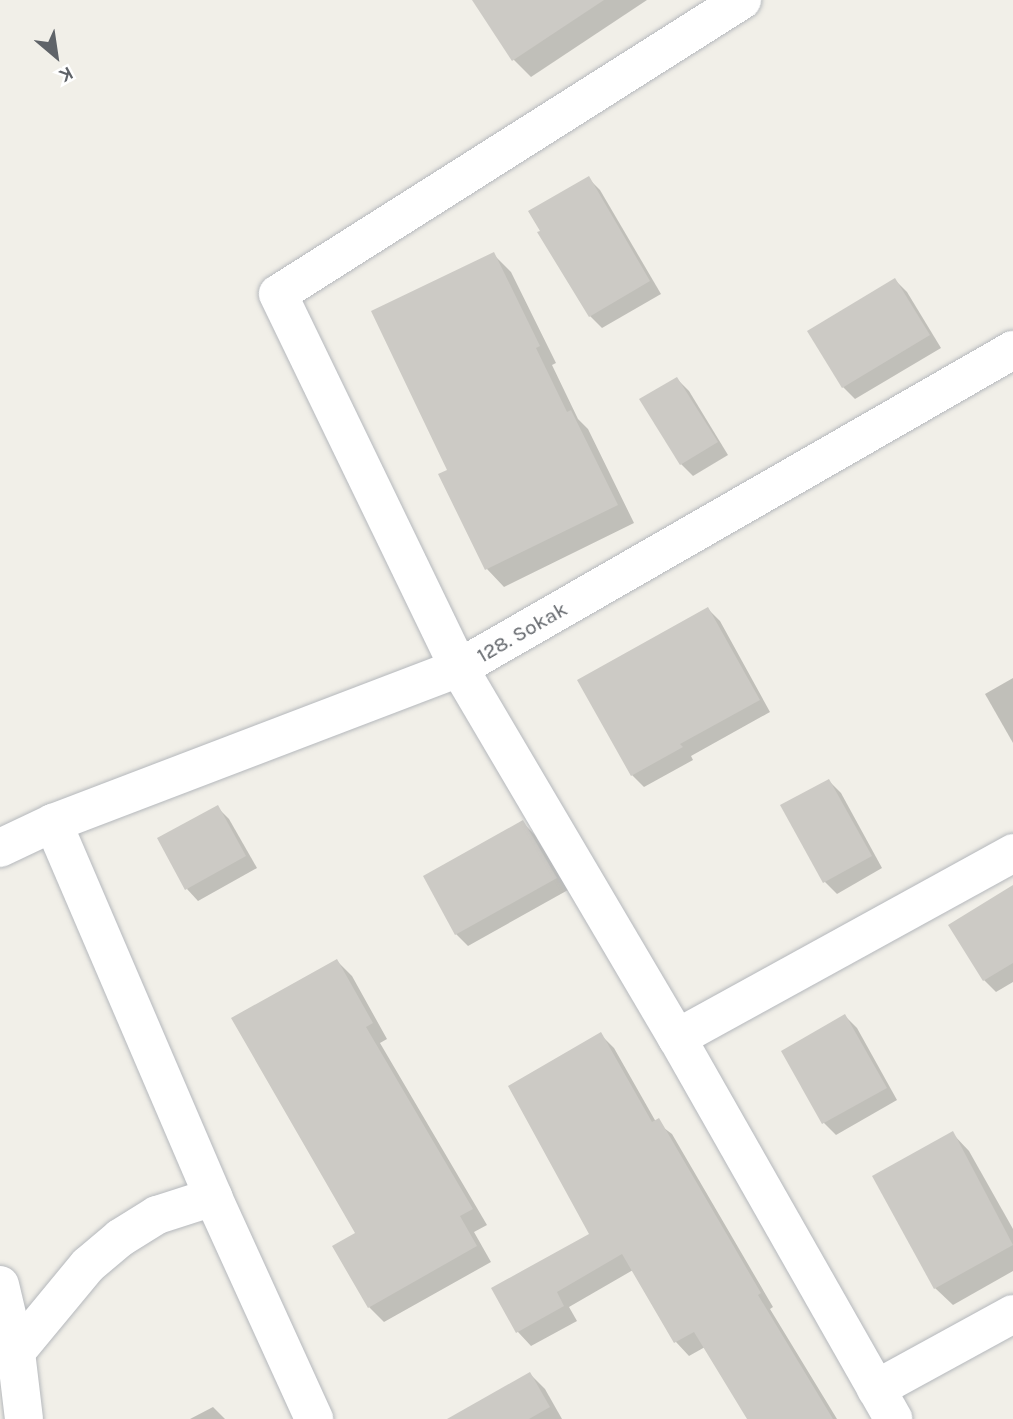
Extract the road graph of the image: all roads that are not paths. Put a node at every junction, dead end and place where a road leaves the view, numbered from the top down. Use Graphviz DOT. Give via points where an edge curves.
graph roads {
  1 [pos="742,0"];
  2 [pos="1013,350"];
  3 [pos="459,668"];
  4 [pos="53,823"];
  5 [pos="0,848"];
  6 [pos="1013,853"];
  7 [pos="677,1038"];
  8 [pos="213,1196"];
  9 [pos="0,1285"];
  10 [pos="1013,1314"];
  11 [pos="16,1352"];
  12 [pos="885,1404"];
  13 [pos="24,1419"];
  14 [pos="314,1419"];
  1 -- 3 [label="street" via="278,294"];
  2 -- 3 [label="street, 128. Sokak"];
  3 -- 4 [label="street, 128. Sokak"];
  3 -- 7 [label="street"];
  4 -- 5 [label="street, 128. Sokak"];
  4 -- 8 [label="street"];
  6 -- 7 [label="street"];
  7 -- 12 [label="street"];
  8 -- 11 [label="street" via="157,1215 120,1238 89,1265"];
  8 -- 14 [label="street"];
  9 -- 11 [label="street"];
  10 -- 12 [label="street"];
  11 -- 13 [label="street"];
}
